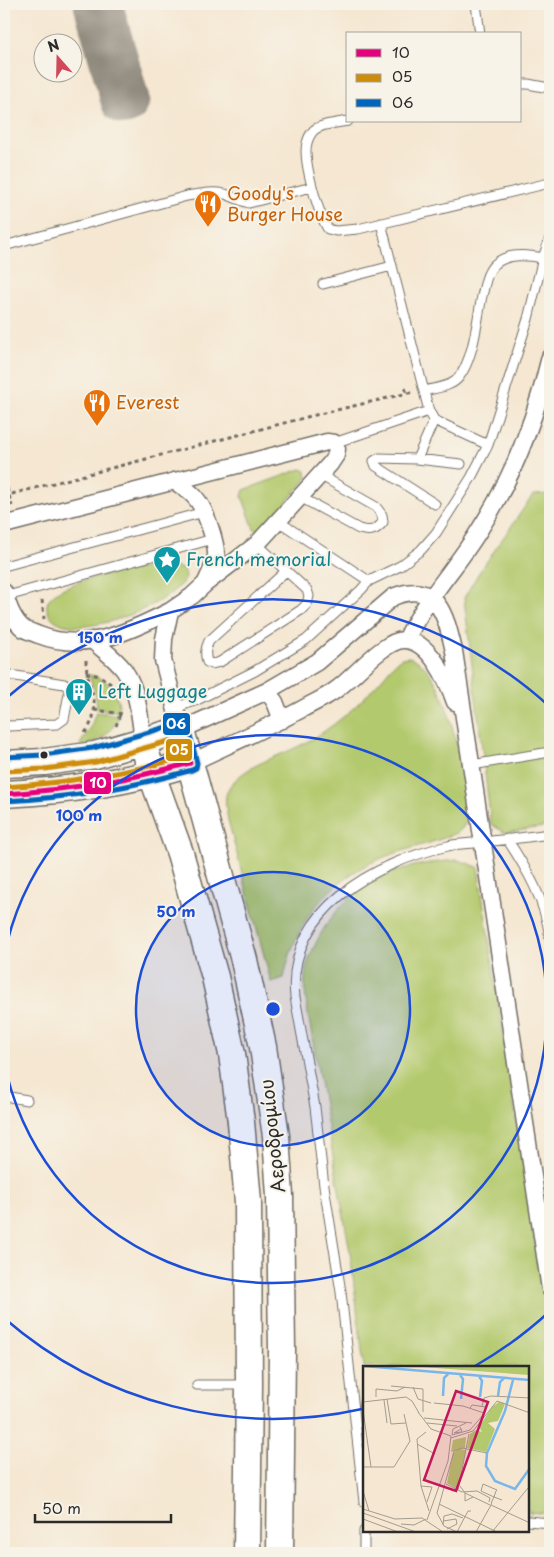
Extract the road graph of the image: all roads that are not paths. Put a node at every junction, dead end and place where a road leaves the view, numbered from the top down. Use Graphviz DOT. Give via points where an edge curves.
graph roads {
  1 [pos="476,4"];
  2 [pos="480,32"];
  3 [pos="522,84"];
  4 [pos="549,88"];
  5 [pos="346,121"];
  6 [pos="545,184"];
  7 [pos="312,187"];
  8 [pos="381,223"];
  9 [pos="550,238"];
  10 [pos="4,246"];
  11 [pos="543,258"];
  12 [pos="392,266"];
  13 [pos="323,284"];
  14 [pos="550,357"];
  15 [pos="424,392"];
  16 [pos="429,411"];
  17 [pos="434,420"];
  18 [pos="334,443"];
  19 [pos="488,445"];
  20 [pos="416,460"];
  21 [pos="461,464"];
  22 [pos="320,475"];
  23 [pos="174,481"];
  24 [pos="300,497"];
  25 [pos="435,504"];
  26 [pos="204,512"];
  27 [pos="278,521"];
  28 [pos="4,525"];
  29 [pos="213,539"];
  30 [pos="257,544"];
  31 [pos="4,566"];
  32 [pos="286,571"];
  33 [pos="369,581"];
  34 [pos="205,584"];
  35 [pos="4,595"];
  36 [pos="432,597"];
  37 [pos="170,611"];
  38 [pos="10,622"];
  39 [pos="92,640"];
  40 [pos="406,640"];
  41 [pos="4,674"];
  42 [pos="267,691"];
  43 [pos="178,719"];
  44 [pos="282,720"];
  45 [pos="4,724"];
  46 [pos="465,730"];
  47 [pos="143,741"];
  48 [pos="550,752"];
  49 [pos="4,764"];
  50 [pos="190,764"];
  51 [pos="472,765"];
  52 [pos="152,775"];
  53 [pos="4,794"];
  54 [pos="550,834"];
  55 [pos="507,839"];
  56 [pos="483,842"];
  57 [pos="549,919"];
  58 [pos="550,938"];
  59 [pos="4,1096"];
  60 [pos="27,1100"];
  61 [pos="550,1289"];
  62 [pos="197,1385"];
  63 [pos="249,1385"];
  64 [pos="363,1493"];
  65 [pos="529,1521"];
  66 [pos="550,1524"];
  67 [pos="364,1532"];
  68 [pos="247,1553"];
  69 [pos="280,1553"];
  70 [pos="364,1553"];
  1 -- 2 [label="lane"];
  3 -- 4 [label="lane"];
  5 -- 7 [label="lane" via="316,128 310,134 306,144"];
  6 -- 8 [label="lane"];
  7 -- 8 [label="lane" via="328,229 358,229"];
  7 -- 10 [label="lane" via="249,203 210,192 188,196"];
  8 -- 12 [label="lane"];
  9 -- 11 [label="lane"];
  11 -- 15 [label="lane" via="519,256 494,264 486,277 468,361 458,378 448,385"];
  11 -- 19 [label="lane" via="528,319"];
  12 -- 13 [label="lane"];
  12 -- 15 [label="lane"];
  14 -- 36 [label="street" via="520,453 480,530"];
  15 -- 16 [label="lane"];
  16 -- 17 [label="lane"];
  16 -- 18 [label="lane"];
  17 -- 19 [label="lane"];
  17 -- 20 [label="lane"];
  18 -- 22 [label="street" via="336,455"];
  18 -- 23 [label="street" via="327,442"];
  19 -- 33 [label="lane" via="436,533 400,566"];
  20 -- 21 [label="lane"];
  20 -- 25 [label="lane" via="379,458 374,464"];
  22 -- 24 [label="street"];
  22 -- 24 [label="lane" via="376,507 383,522 370,532 359,529"];
  23 -- 26 [label="street" via="193,495"];
  23 -- 28 [label="street"];
  24 -- 27 [label="street"];
  26 -- 29 [label="street"];
  26 -- 31 [label="lane"];
  27 -- 30 [label="street"];
  27 -- 33 [label="lane"];
  29 -- 34 [label="street" via="216,554"];
  29 -- 35 [label="lane"];
  30 -- 32 [label="lane"];
  30 -- 34 [label="street"];
  32 -- 32 [label="lane" via="306,590 309,596 307,604 220,662 207,662 205,655 209,642"];
  33 -- 43 [label="lane" via="306,640 197,700"];
  34 -- 37 [label="street"];
  35 -- 38 [label="street" via="10,610"];
  36 -- 40 [label="street"];
  36 -- 42 [label="street" via="419,592 406,592 394,597 317,662"];
  36 -- 46 [label="street" via="443,612 451,638"];
  37 -- 39 [label="street" via="142,626"];
  37 -- 43 [label="street" via="163,660"];
  38 -- 39 [label="street" via="54,640 72,643"];
  39 -- 47 [label="street" via="119,664 130,681 139,710"];
  40 -- 44 [label="street" via="386,646 337,690"];
  40 -- 46 [label="street" via="433,658 450,689"];
  41 -- 45 [label="lane" via="64,684 69,694 64,719 57,724"];
  42 -- 43 [label="street"];
  42 -- 44 [label="street"];
  43 -- 47 [label="main road"];
  43 -- 50 [label="main road, Αεροδρομίου"];
  44 -- 50 [label="street"];
  46 -- 51 [label="street"];
  47 -- 49 [label="main road" via="95,755"];
  47 -- 52 [label="main road, Αεροδρομίου"];
  48 -- 51 [label="lane"];
  50 -- 52 [label="main road"];
  50 -- 69 [label="main road, Αεροδρομίου" via="246,969 264,1047 276,1136 282,1350"];
  51 -- 56 [label="street"];
  52 -- 53 [label="main road" via="49,792"];
  52 -- 63 [label="main road, Αεροδρομίου" via="196,908 232,1054 242,1122 248,1202"];
  54 -- 55 [label="lane"];
  55 -- 56 [label="lane"];
  55 -- 57 [label="lane" via="525,866"];
  56 -- 61 [label="street"];
  56 -- 64 [label="lane" via="449,846 397,861 351,887 313,924 298,953 295,967 295,996 315,1107 341,1292"];
  57 -- 58 [label="lane"];
  59 -- 60 [label="lane"];
  62 -- 63 [label="lane"];
  63 -- 68 [label="main road, Αεροδρομίου"];
  65 -- 66 [label="lane"];
  67 -- 70 [label="lane"];
}
